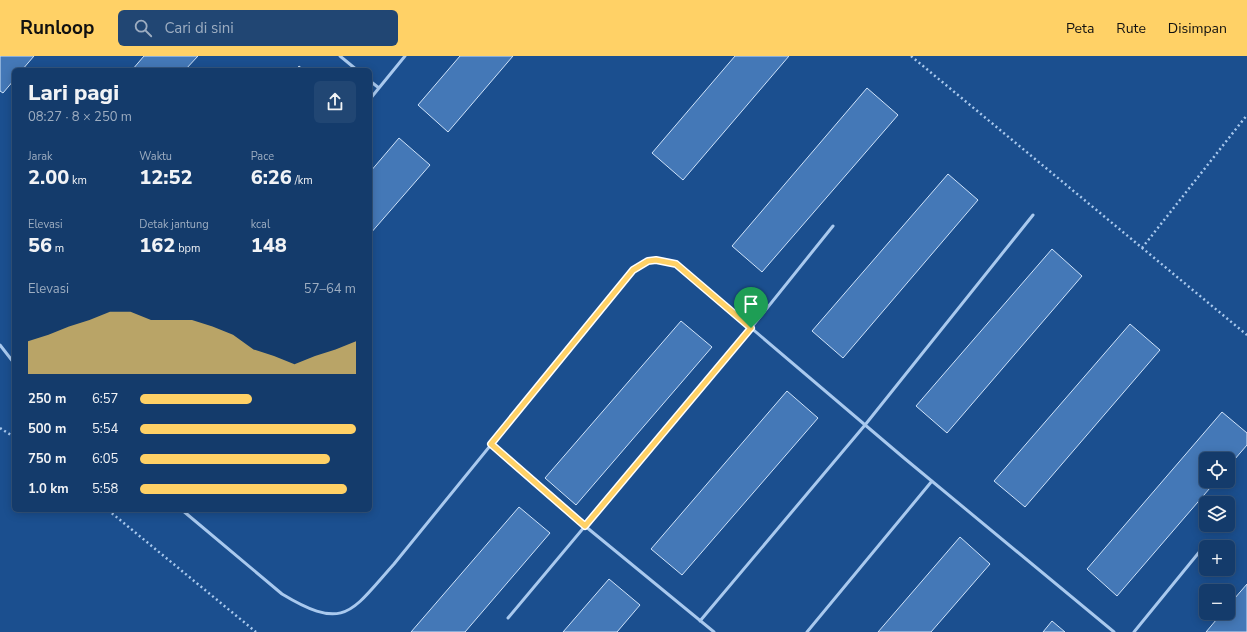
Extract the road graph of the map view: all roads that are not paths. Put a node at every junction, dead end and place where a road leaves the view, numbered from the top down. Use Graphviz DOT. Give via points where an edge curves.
graph roads {
  1 [pos="340,56"];
  2 [pos="406,56"];
  3 [pos="355,68"];
  4 [pos="372,83"];
  5 [pos="379,88"];
  6 [pos="372,97"];
  7 [pos="1033,215"];
  8 [pos="833,226"];
  9 [pos="751,328"];
  10 [pos="0,345"];
  11 [pos="12,360"];
  12 [pos="866,425"];
  13 [pos="491,444"];
  14 [pos="932,481"];
  15 [pos="184,512"];
  16 [pos="585,526"];
  17 [pos="1199,552"];
  18 [pos="508,618"];
  19 [pos="700,621"];
  20 [pos="714,632"];
  21 [pos="807,632"];
  22 [pos="1114,632"];
  23 [pos="1134,632"];
  1 -- 3 [label="lane"];
  2 -- 5 [label="lane"];
  4 -- 5 [label="lane"];
  5 -- 6 [label="lane"];
  7 -- 12 [label="lane"];
  8 -- 9 [label="lane"];
  9 -- 12 [label="lane"];
  9 -- 13 [label="lane" via="676,264 648,261 633,270"];
  9 -- 16 [label="lane"];
  10 -- 11 [label="lane"];
  12 -- 14 [label="lane"];
  12 -- 19 [label="lane"];
  13 -- 15 [label="lane" via="394,564 352,610 340,616 321,616 297,605"];
  13 -- 16 [label="lane"];
  14 -- 21 [label="lane"];
  14 -- 22 [label="lane"];
  16 -- 18 [label="lane"];
  16 -- 19 [label="lane"];
  17 -- 23 [label="lane"];
  19 -- 20 [label="lane"];
}
